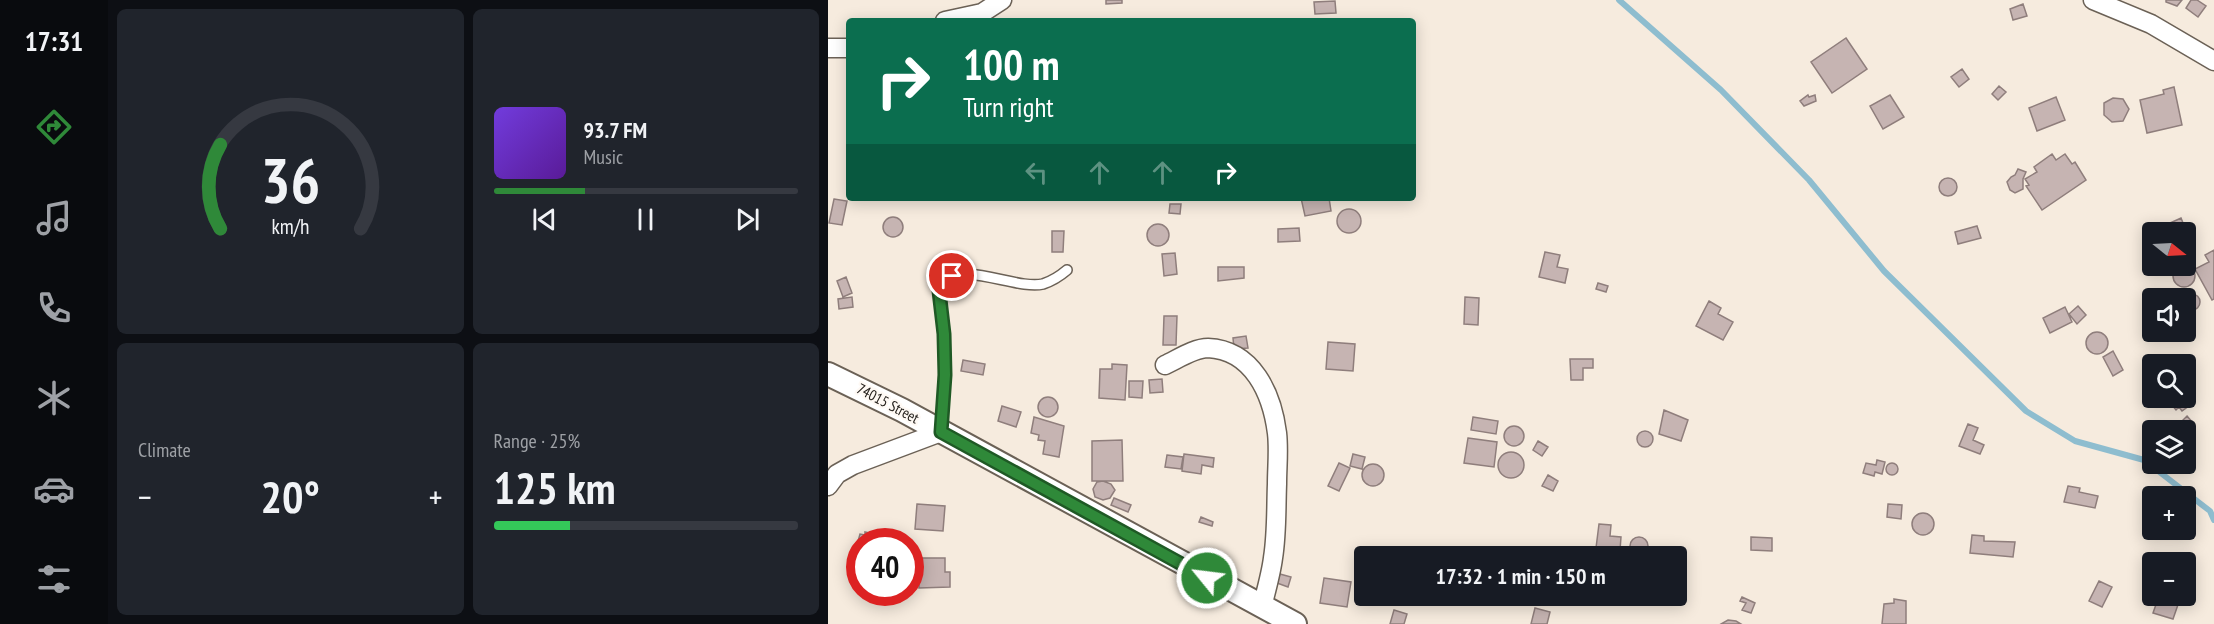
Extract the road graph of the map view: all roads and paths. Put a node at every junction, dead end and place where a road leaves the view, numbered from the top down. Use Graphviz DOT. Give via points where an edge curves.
graph roads {
  1 [pos="1002,0"];
  2 [pos="2093,0"];
  3 [pos="959,18"];
  4 [pos="828,48"];
  5 [pos="846,48"];
  6 [pos="2214,62"];
  7 [pos="1067,270"];
  8 [pos="1165,365"];
  9 [pos="828,374"];
  10 [pos="941,432"];
  11 [pos="828,486"];
  12 [pos="1262,607"];
  13 [pos="1295,624"];
  1 -- 3 [label="street" via="982,13"];
  2 -- 6 [label="street" via="2151,24"];
  4 -- 5 [label="street"];
  7 -- 10 [label="lane" via="1045,283 1033,285 965,275 952,276 944,282 939,291 945,375"];
  8 -- 12 [label="street" via="1200,349 1227,353 1252,367 1267,395 1277,434 1276,529"];
  9 -- 10 [label="street, 74015 Street"];
  10 -- 11 [label="street" via="853,465 837,474"];
  10 -- 12 [label="street, 74015 Street"];
  12 -- 13 [label="street, 74015 Street"];
}
